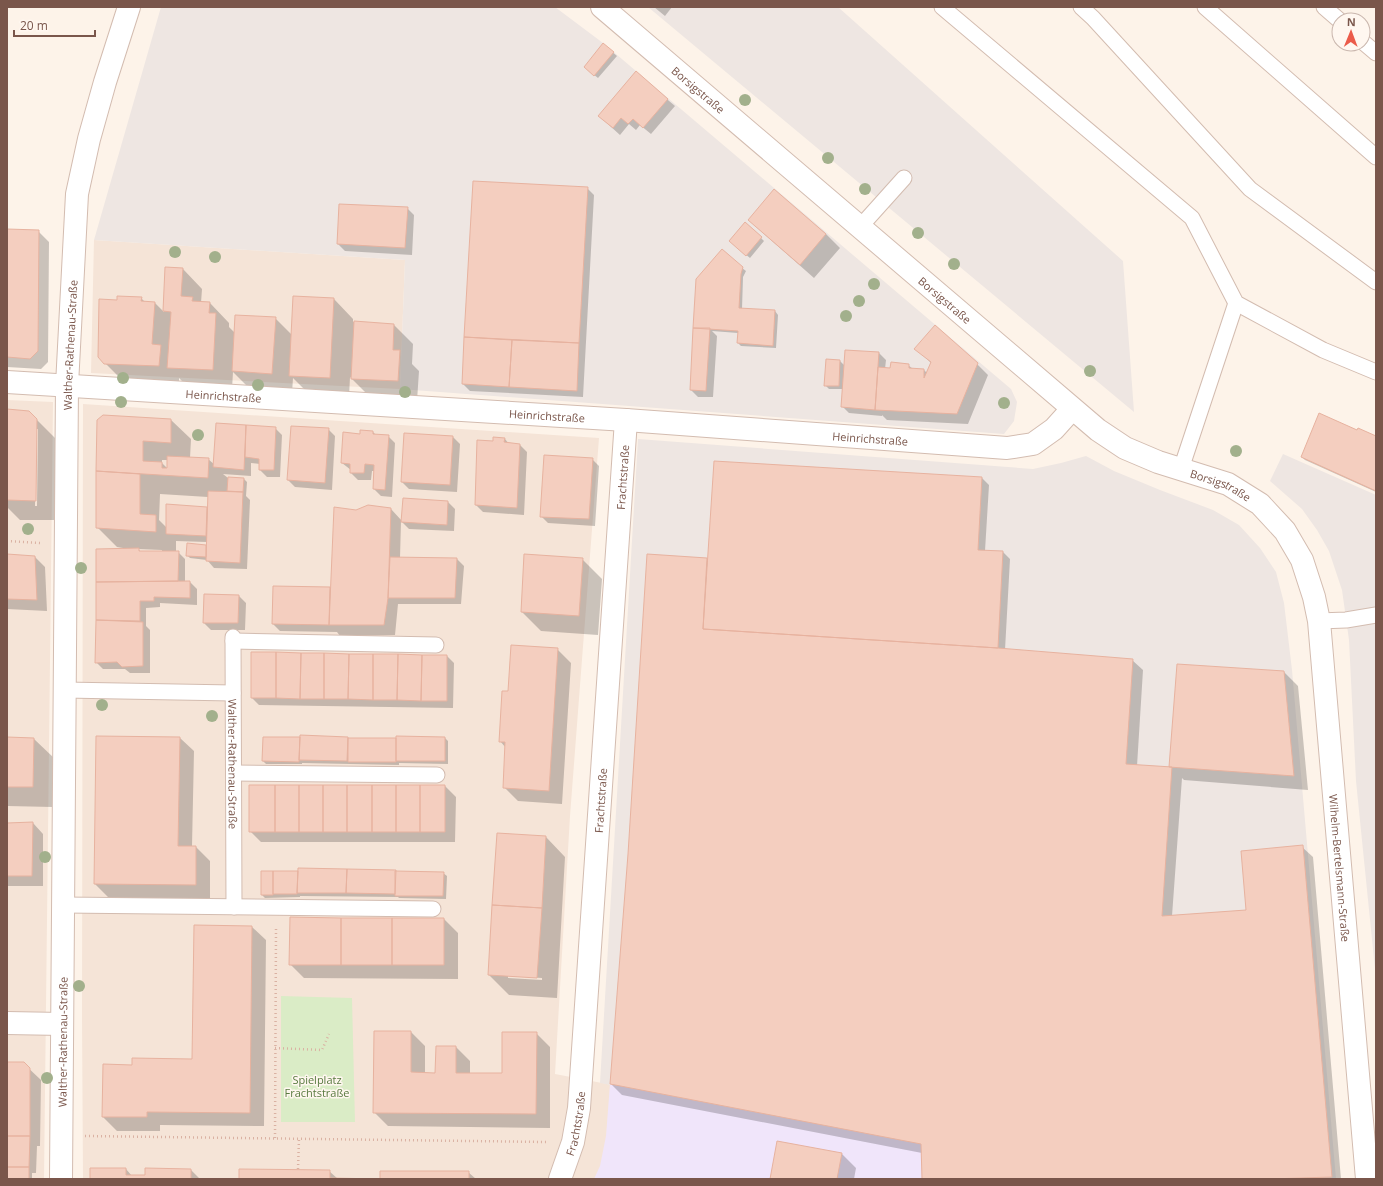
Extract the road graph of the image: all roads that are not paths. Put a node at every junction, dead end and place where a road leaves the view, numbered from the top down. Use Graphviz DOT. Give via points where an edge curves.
graph roads {
  1 [pos="129,7"];
  2 [pos="602,7"];
  3 [pos="942,7"];
  4 [pos="1081,7"];
  5 [pos="1205,7"];
  6 [pos="1376,157"];
  7 [pos="904,178"];
  8 [pos="860,228"];
  9 [pos="1376,282"];
  10 [pos="1236,303"];
  11 [pos="1376,372"];
  12 [pos="7,382"];
  13 [pos="67,385"];
  14 [pos="1072,409"];
  15 [pos="626,420"];
  16 [pos="1181,469"];
  17 [pos="1302,560"];
  18 [pos="1376,615"];
  19 [pos="1319,621"];
  20 [pos="436,645"];
  21 [pos="64,690"];
  22 [pos="234,693"];
  23 [pos="234,773"];
  24 [pos="437,775"];
  25 [pos="63,905"];
  26 [pos="234,907"];
  27 [pos="433,909"];
  28 [pos="7,1023"];
  29 [pos="62,1024"];
  30 [pos="61,1179"];
  31 [pos="560,1179"];
  32 [pos="1368,1179"];
  1 -- 13 [label="street, Walther-Rathenau-Straße" via="95,118 76,194"];
  2 -- 8 [label="street, Borsigstraße"];
  3 -- 10 [label="lane" via="1192,218"];
  4 -- 9 [label="lane" via="1250,189"];
  5 -- 6 [label="lane"];
  7 -- 8 [label="lane"];
  8 -- 14 [label="street, Borsigstraße"];
  10 -- 11 [label="lane" via="1323,350"];
  10 -- 16 [label="lane"];
  12 -- 13 [label="street, Heinrichstraße"];
  13 -- 15 [label="street, Heinrichstraße"];
  13 -- 21 [label="street, Walther-Rathenau-Straße"];
  14 -- 15 [label="street, Heinrichstraße" via="1054,429 1033,444 1006,448"];
  14 -- 16 [label="street, Borsigstraße" via="1125,448"];
  15 -- 31 [label="street, Frachtstraße" via="580,1100 573,1142"];
  16 -- 17 [label="street, Borsigstraße" via="1228,484 1260,504 1285,531"];
  17 -- 19 [label="street, Wilhelm-Bertelsmann-Straße"];
  18 -- 19 [label="lane"];
  19 -- 32 [label="street, Wilhelm-Bertelsmann-Straße"];
  20 -- 22 [label="lane, Walther-Rathenau-Straße" via="233,639"];
  21 -- 22 [label="lane, Walther-Rathenau-Straße"];
  21 -- 25 [label="street, Walther-Rathenau-Straße"];
  22 -- 23 [label="lane, Walther-Rathenau-Straße"];
  23 -- 24 [label="lane"];
  23 -- 26 [label="lane, Walther-Rathenau-Straße"];
  25 -- 26 [label="lane"];
  25 -- 29 [label="street, Walther-Rathenau-Straße"];
  26 -- 27 [label="lane"];
  28 -- 29 [label="street"];
  29 -- 30 [label="street, Walther-Rathenau-Straße"];
}
